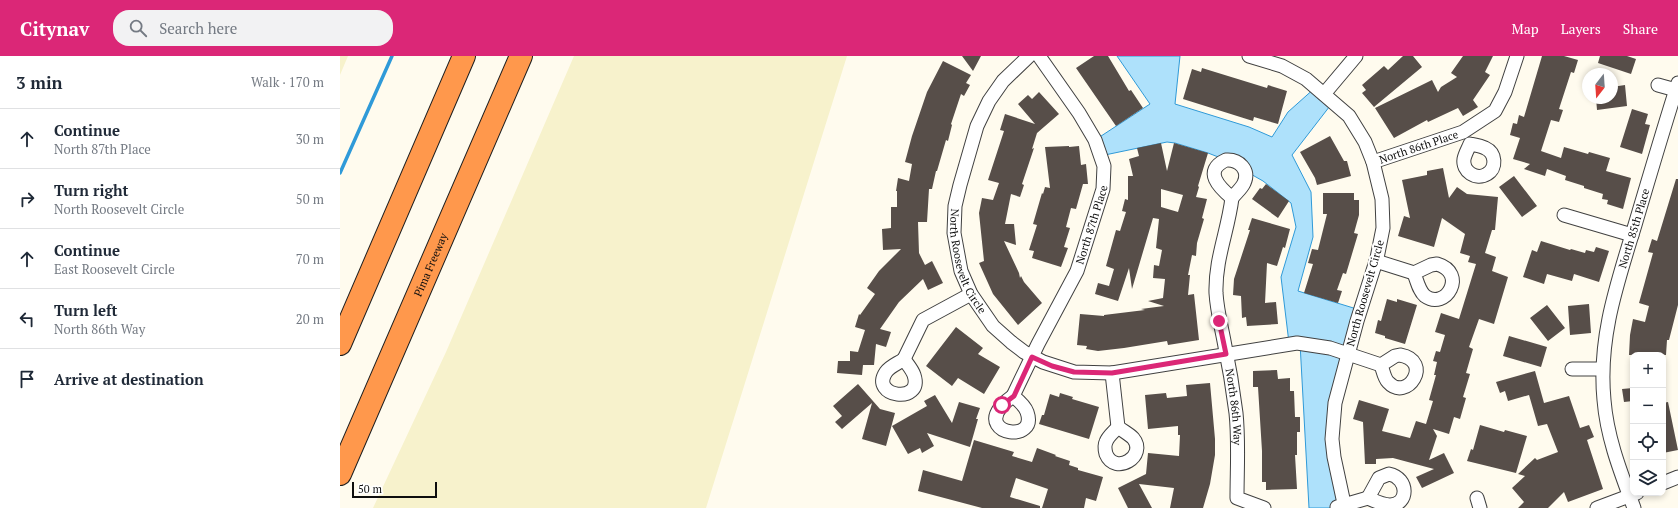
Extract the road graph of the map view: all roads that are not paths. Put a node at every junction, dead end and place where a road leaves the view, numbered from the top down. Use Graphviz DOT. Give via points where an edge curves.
graph roads {
  1 [pos="464,56"];
  2 [pos="521,56"];
  3 [pos="1029,56"];
  4 [pos="1039,56"];
  5 [pos="1249,56"];
  6 [pos="1356,56"];
  7 [pos="1517,56"];
  8 [pos="1658,85"];
  9 [pos="1677,86"];
  10 [pos="1324,94"];
  11 [pos="1464,132"];
  12 [pos="1470,144"];
  13 [pos="1373,162"];
  14 [pos="1232,198"];
  15 [pos="1564,215"];
  16 [pos="1632,235"];
  17 [pos="1376,261"];
  18 [pos="1414,274"];
  19 [pos="970,294"];
  20 [pos="346,324"];
  21 [pos="340,344"];
  22 [pos="1226,354"];
  23 [pos="1348,354"];
  24 [pos="1032,357"];
  25 [pos="904,359"];
  26 [pos="1381,365"];
  27 [pos="1572,369"];
  28 [pos="1602,369"];
  29 [pos="1112,373"];
  30 [pos="1014,396"];
  31 [pos="1118,427"];
  32 [pos="340,474"];
  33 [pos="1678,477"];
  34 [pos="1666,482"];
  35 [pos="1368,498"];
  36 [pos="1634,499"];
  37 [pos="1342,507"];
  38 [pos="1264,508"];
  39 [pos="1598,508"];
  1 -- 20 [label="highway"];
  2 -- 32 [label="highway, Pima Freeway"];
  3 -- 19 [label="street, North Roosevelt Circle" via="1003,81 989,101 978,126 960,185 955,206 954,233 961,271"];
  4 -- 24 [label="street, North 87th Place" via="1095,140 1104,166 1104,189 1077,271"];
  5 -- 10 [label="street, North Roosevelt Circle" via="1282,66 1306,79"];
  6 -- 10 [label="street"];
  7 -- 11 [label="street, North 86th Place" via="1505,92 1495,111"];
  8 -- 9 [label="street, North 85th Place"];
  9 -- 16 [label="street, North 85th Place"];
  10 -- 13 [label="street, North Roosevelt Circle" via="1349,116 1365,142"];
  11 -- 12 [label="street, North 86th Place"];
  11 -- 13 [label="street, North 86th Place"];
  13 -- 17 [label="street, North Roosevelt Circle" via="1382,198 1383,228"];
  14 -- 22 [label="street, North 86th Way" via="1218,257 1216,293"];
  15 -- 16 [label="street"];
  16 -- 28 [label="street, North 85th Place" via="1609,312"];
  17 -- 18 [label="street"];
  17 -- 23 [label="street, North Roosevelt Circle"];
  19 -- 24 [label="street, North Roosevelt Circle" via="993,326"];
  19 -- 25 [label="street" via="923,320"];
  20 -- 21 [label="highway"];
  22 -- 23 [label="street, North Roosevelt Circle" via="1297,343 1321,346"];
  22 -- 29 [label="street, North Roosevelt Circle"];
  22 -- 38 [label="street, North 86th Way" via="1236,414 1237,498"];
  23 -- 26 [label="street, North Roosevelt Circle"];
  23 -- 37 [label="street, North Roosevelt Circle" via="1335,403 1332,440"];
  24 -- 29 [label="street, North Roosevelt Circle" via="1074,372"];
  24 -- 30 [label="street, North 87th Place"];
  27 -- 28 [label="street"];
  28 -- 36 [label="street, North 85th Place" via="1610,437"];
  29 -- 31 [label="street"];
  33 -- 34 [label="street"];
  35 -- 37 [label="street"];
  36 -- 39 [label="street"];
}
